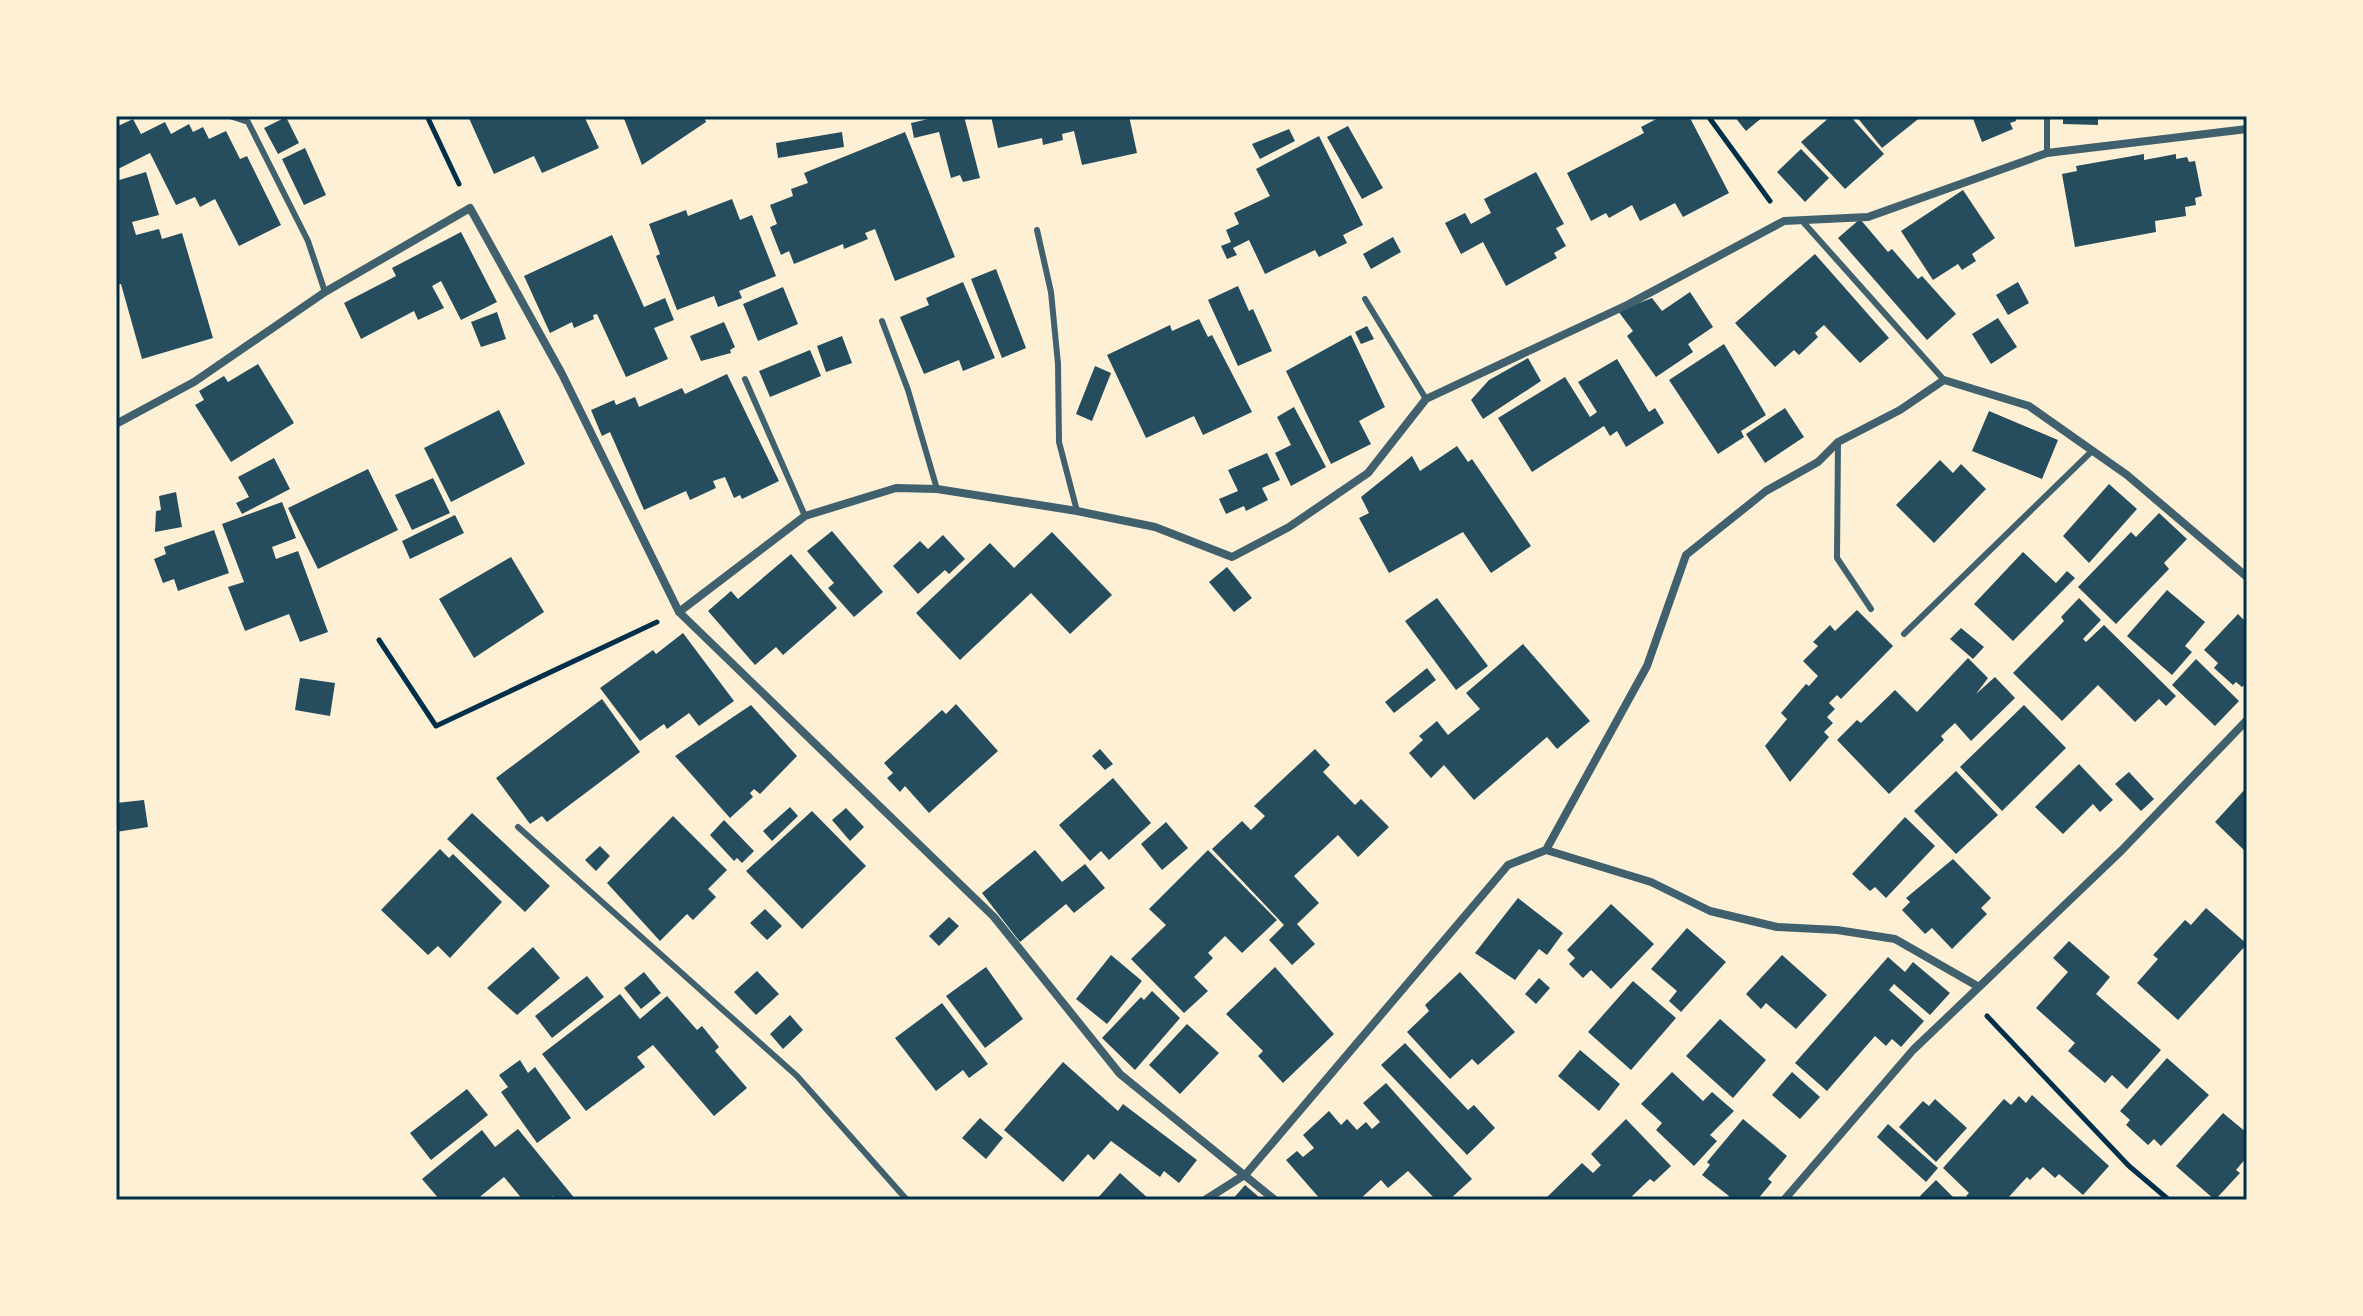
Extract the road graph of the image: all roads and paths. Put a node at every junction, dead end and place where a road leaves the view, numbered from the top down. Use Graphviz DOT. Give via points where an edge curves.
graph roads {
  1 [pos="230,116"];
  2 [pos="427,116"];
  3 [pos="1708,116"];
  4 [pos="2047,116"];
  5 [pos="2247,129"];
  6 [pos="2047,153"];
  7 [pos="470,208"];
  8 [pos="1784,221"];
  9 [pos="1804,223"];
  10 [pos="1037,230"];
  11 [pos="325,292"];
  12 [pos="1365,299"];
  13 [pos="882,321"];
  14 [pos="745,379"];
  15 [pos="1944,380"];
  16 [pos="1426,399"];
  17 [pos="116,424"];
  18 [pos="1838,442"];
  19 [pos="2092,451"];
  20 [pos="937,489"];
  21 [pos="1077,511"];
  22 [pos="805,516"];
  23 [pos="2247,577"];
  24 [pos="1871,609"];
  25 [pos="679,612"];
  26 [pos="1904,634"];
  27 [pos="379,640"];
  28 [pos="2247,720"];
  29 [pos="518,827"];
  30 [pos="1546,850"];
  31 [pos="1979,987"];
  32 [pos="1970,999"];
  33 [pos="1246,1174"];
  34 [pos="907,1200"];
  35 [pos="1205,1200"];
  36 [pos="1275,1200"];
  37 [pos="1784,1200"];
  38 [pos="2169,1200"];
  1 -- 11 [label="lane" via="248,122 308,241"];
  2 -- 7 [label="path"];
  3 -- 8 [label="path"];
  4 -- 6 [label="lane"];
  5 -- 6 [label="street"];
  6 -- 9 [label="street" via="1868,217"];
  7 -- 11 [label="street"];
  7 -- 25 [label="street" via="562,374"];
  8 -- 9 [label="street"];
  8 -- 16 [label="street" via="1627,305"];
  9 -- 15 [label="lane"];
  10 -- 21 [label="lane" via="1051,292 1059,442"];
  11 -- 17 [label="street" via="194,382"];
  12 -- 16 [label="lane"];
  13 -- 20 [label="lane"];
  14 -- 22 [label="lane"];
  15 -- 18 [label="street"];
  15 -- 19 [label="street" via="2029,406"];
  16 -- 21 [label="street" via="1368,473 1289,527 1232,557 1155,527"];
  18 -- 24 [label="lane" via="1837,558"];
  18 -- 30 [label="street" via="1818,462 1766,491 1686,555 1647,666"];
  19 -- 23 [label="street"];
  19 -- 26 [label="lane"];
  20 -- 21 [label="street"];
  20 -- 22 [label="street" via="896,488"];
  22 -- 25 [label="street"];
  25 -- 27 [label="path" via="436,726"];
  25 -- 33 [label="street" via="994,917 1120,1074"];
  28 -- 31 [label="street"];
  29 -- 34 [label="lane" via="797,1076"];
  30 -- 31 [label="street" via="1651,882 1710,911 1777,927 1895,939"];
  30 -- 33 [label="street" via="1508,865"];
  31 -- 32 [label="street"];
  32 -- 37 [label="street" via="1913,1050"];
  32 -- 38 [label="path" via="2129,1166"];
  33 -- 35 [label="street"];
  33 -- 36 [label="street"];
}
